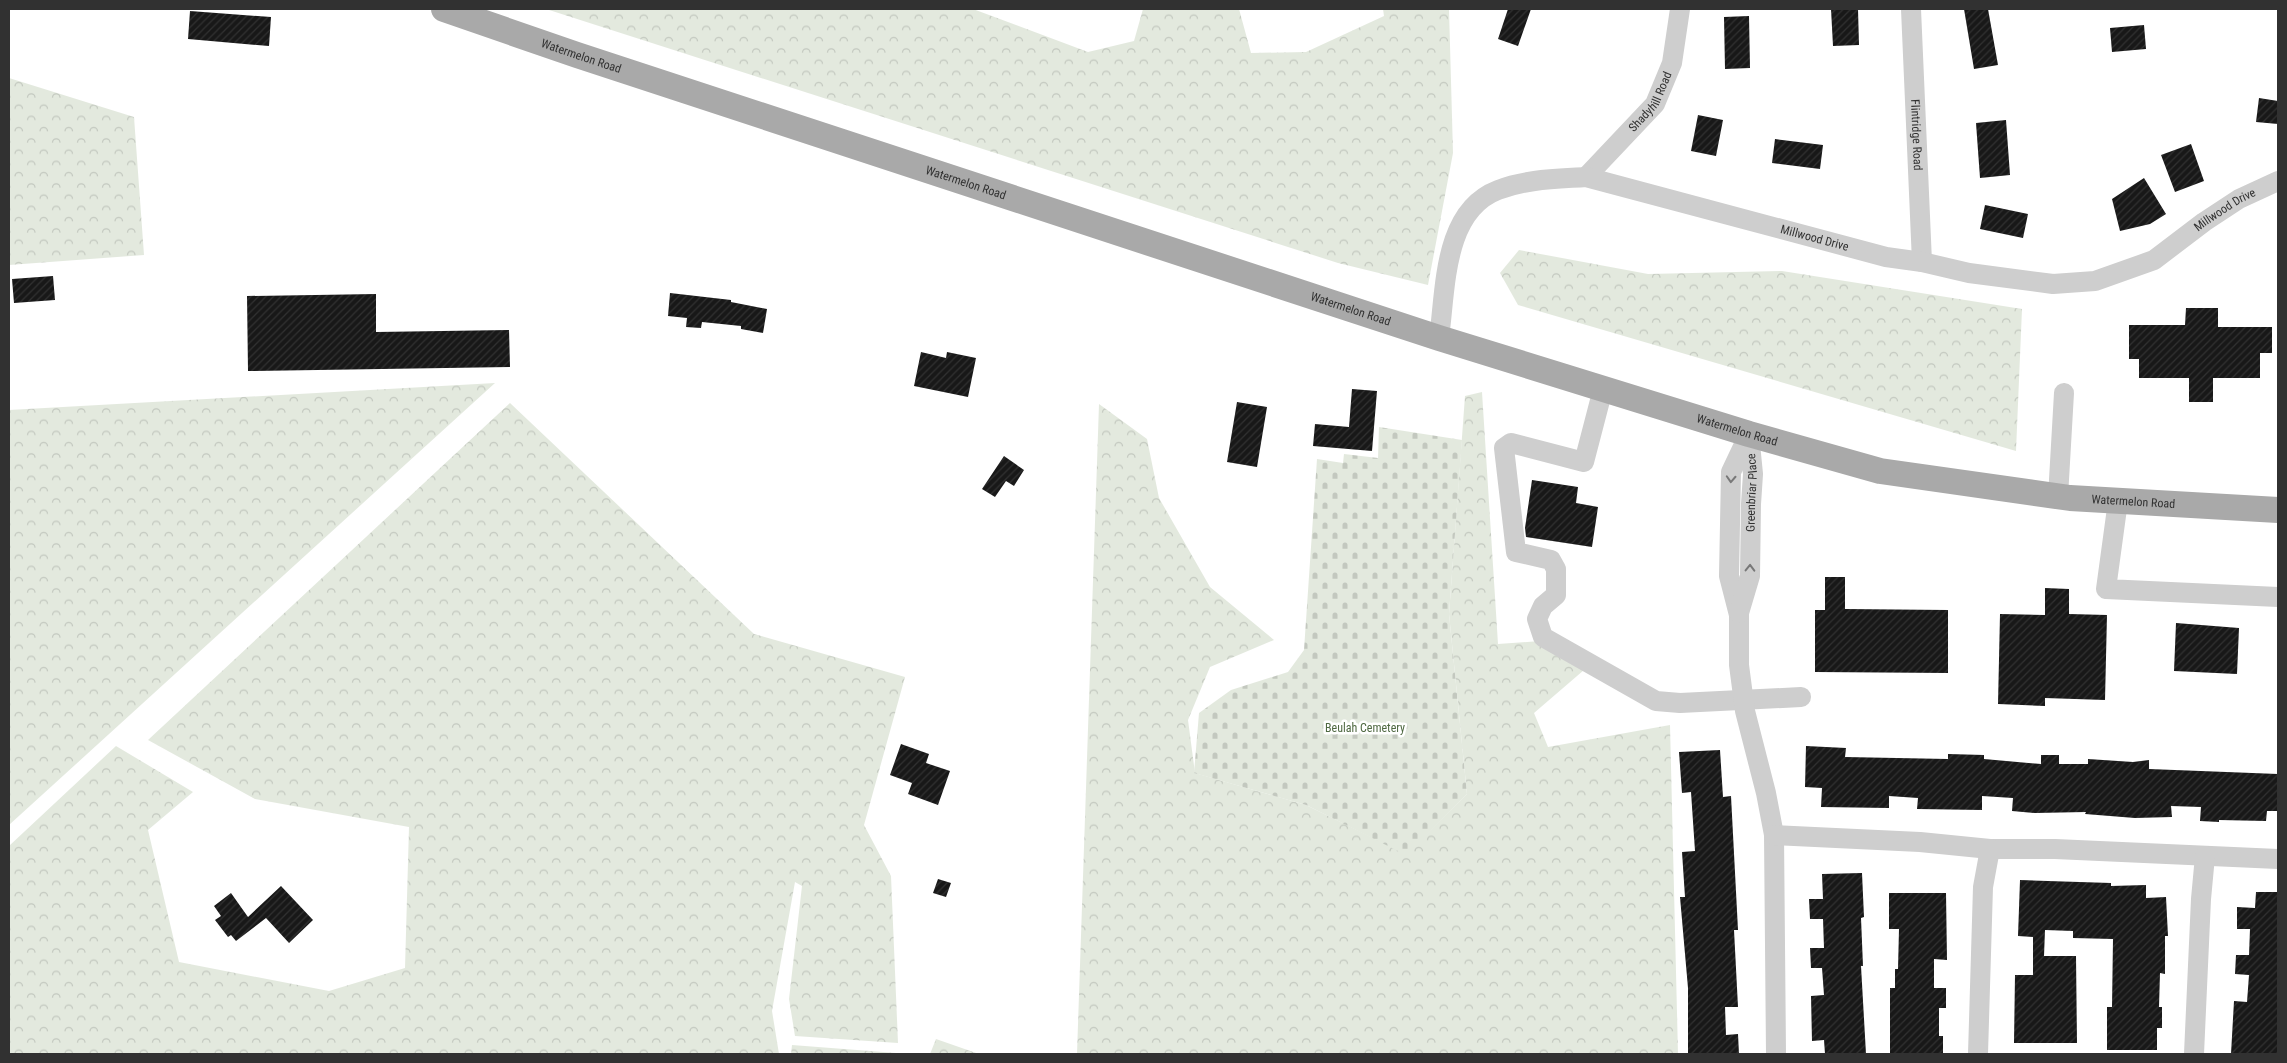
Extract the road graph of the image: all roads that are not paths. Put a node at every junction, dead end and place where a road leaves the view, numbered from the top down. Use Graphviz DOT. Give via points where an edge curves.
graph roads {
  1 [pos="444,9"];
  2 [pos="1680,9"];
  3 [pos="1911,9"];
  4 [pos="1586,177"];
  5 [pos="2278,181"];
  6 [pos="1922,262"];
  7 [pos="1439,338"];
  8 [pos="1603,389"];
  9 [pos="2064,393"];
  10 [pos="1749,434"];
  11 [pos="2058,497"];
  12 [pos="2118,501"];
  13 [pos="2278,510"];
  14 [pos="2278,597"];
  15 [pos="1801,697"];
  16 [pos="1744,698"];
  17 [pos="1774,835"];
  18 [pos="1990,849"];
  19 [pos="2204,856"];
  20 [pos="2278,859"];
  21 [pos="1776,1054"];
  22 [pos="1978,1054"];
  23 [pos="2194,1054"];
  1 -- 7 [label="main road, Watermelon Road"];
  2 -- 4 [label="street, Shadyhill Road" via="1672,63 1655,104"];
  3 -- 6 [label="street, Flintridge Road"];
  4 -- 6 [label="street, Millwood Drive" via="1866,253"];
  4 -- 7 [label="street, Millwood Drive" via="1539,180 1498,190 1479,199 1455,234"];
  5 -- 6 [label="street, Millwood Drive" via="2239,199 2154,260 2095,281 2074,284 2032,282"];
  7 -- 8 [label="main road, Watermelon Road"];
  8 -- 10 [label="main road, Watermelon Road"];
  8 -- 16 [label="street" via="1584,462 1511,443 1504,448 1516,552 1551,560 1556,569 1556,595 1543,606 1537,619 1543,637 1656,702"];
  9 -- 11 [label="street"];
  10 -- 11 [label="main road, Watermelon Road" via="1880,471"];
  10 -- 16 [label="street, Greenbriar Place" via="1753,474 1750,576 1739,615 1739,665"];
  11 -- 12 [label="main road, Watermelon Road"];
  12 -- 13 [label="main road, Watermelon Road"];
  12 -- 14 [label="street" via="2106,589"];
  15 -- 16 [label="street"];
  16 -- 17 [label="street, Greenbriar Place"];
  17 -- 18 [label="street"];
  17 -- 21 [label="street, Greenbriar Place"];
  18 -- 19 [label="street"];
  18 -- 22 [label="street" via="1983,887"];
  19 -- 20 [label="street"];
  19 -- 23 [label="street"];
}
